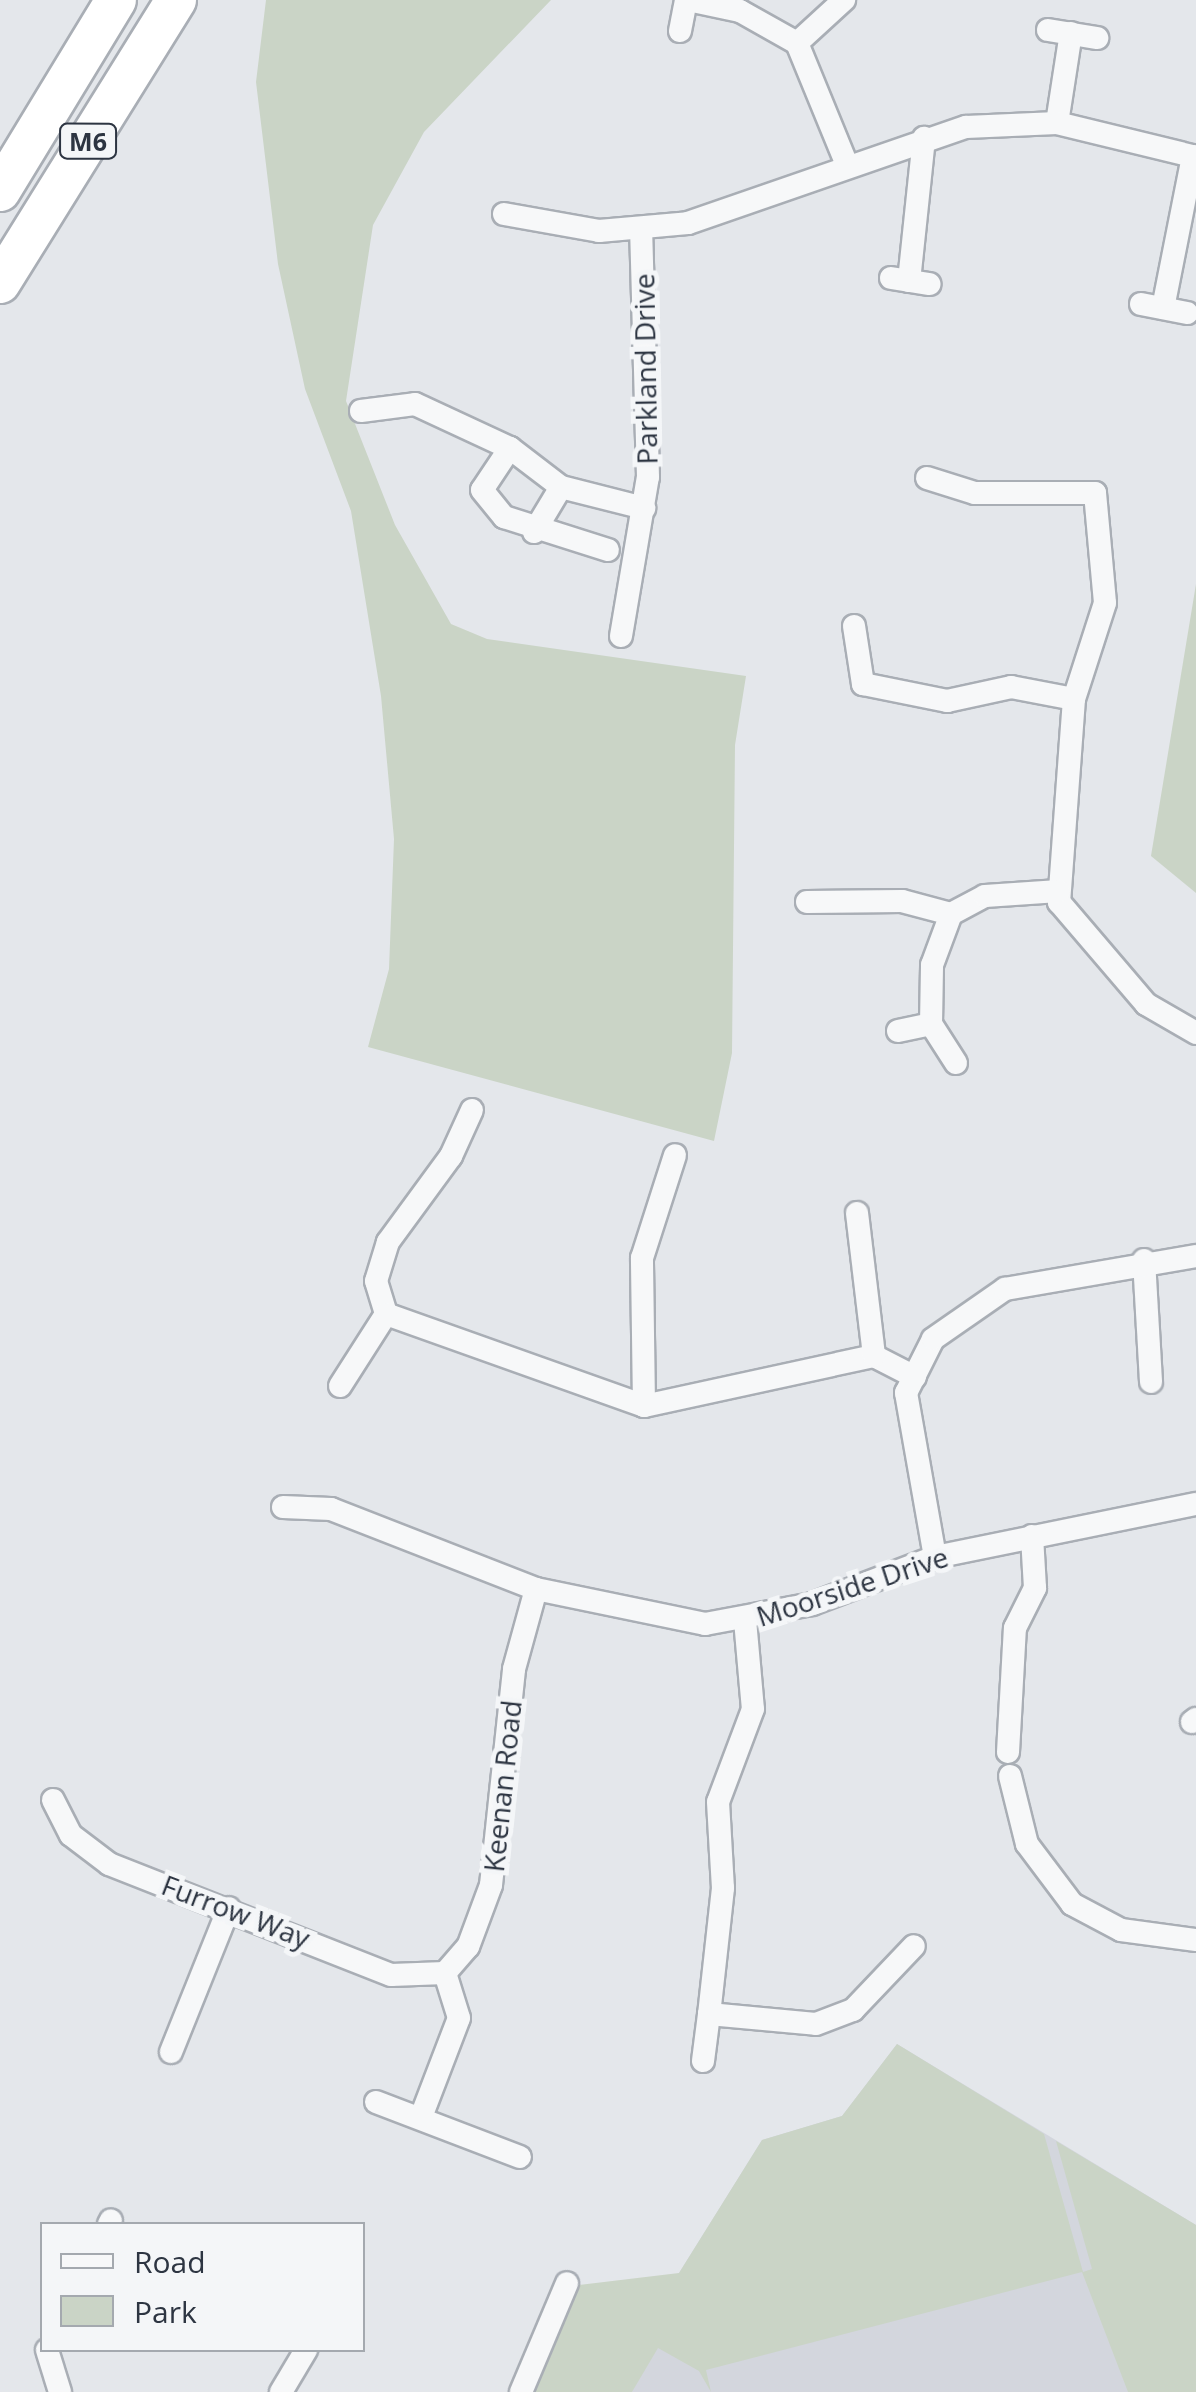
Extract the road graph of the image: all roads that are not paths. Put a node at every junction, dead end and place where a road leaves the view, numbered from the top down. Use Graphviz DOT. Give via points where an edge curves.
graph roads {
  1 [pos="116,0"];
  2 [pos="176,0"];
  3 [pos="686,0"];
  4 [pos="844,0"];
  5 [pos="680,31"];
  6 [pos="1097,38"];
  7 [pos="797,43"];
  8 [pos="1057,122"];
  9 [pos="924,138"];
  10 [pos="1194,156"];
  11 [pos="848,165"];
  12 [pos="0,191"];
  13 [pos="504,214"];
  14 [pos="641,229"];
  15 [pos="910,281"];
  16 [pos="0,283"];
  17 [pos="1187,313"];
  18 [pos="362,411"];
  19 [pos="510,448"];
  20 [pos="927,478"];
  21 [pos="561,487"];
  22 [pos="644,508"];
  23 [pos="534,532"];
  24 [pos="608,550"];
  25 [pos="854,626"];
  26 [pos="620,636"];
  27 [pos="1074,699"];
  28 [pos="1059,892"];
  29 [pos="807,902"];
  30 [pos="951,914"];
  31 [pos="931,1024"];
  32 [pos="898,1031"];
  33 [pos="1196,1033"];
  34 [pos="956,1063"];
  35 [pos="472,1110"];
  36 [pos="675,1154"];
  37 [pos="857,1213"];
  38 [pos="1196,1256"];
  39 [pos="1144,1260"];
  40 [pos="386,1314"];
  41 [pos="874,1356"];
  42 [pos="914,1377"];
  43 [pos="1151,1382"];
  44 [pos="340,1386"];
  45 [pos="644,1406"];
  46 [pos="1196,1504"];
  47 [pos="283,1507"];
  48 [pos="1032,1536"];
  49 [pos="935,1557"];
  50 [pos="536,1589"];
  51 [pos="745,1620"];
  52 [pos="1008,1752"];
  53 [pos="1010,1776"];
  54 [pos="53,1800"];
  55 [pos="229,1908"];
  56 [pos="1196,1940"];
  57 [pos="914,1946"];
  58 [pos="445,1973"];
  59 [pos="709,2014"];
  60 [pos="171,2052"];
  61 [pos="703,2061"];
  62 [pos="376,2102"];
  63 [pos="421,2117"];
  64 [pos="520,2157"];
  65 [pos="567,2283"];
  66 [pos="47,2352"];
  67 [pos="305,2352"];
  68 [pos="60,2392"];
  69 [pos="281,2392"];
  70 [pos="521,2392"];
  1 -- 12 [label="highway, M6"];
  2 -- 16 [label="highway, M6"];
  3 -- 5 [label="street"];
  3 -- 7 [label="street" via="740,11"];
  4 -- 7 [label="street"];
  6 -- 8 [label="street" via="1059,31"];
  7 -- 11 [label="street"];
  8 -- 9 [label="street"];
  8 -- 10 [label="street"];
  9 -- 11 [label="street"];
  9 -- 15 [label="street"];
  10 -- 17 [label="street" via="1152,306"];
  11 -- 14 [label="street" via="750,206"];
  13 -- 14 [label="street"];
  14 -- 22 [label="street, Parkland Drive"];
  18 -- 19 [label="street" via="416,404"];
  19 -- 21 [label="street"];
  19 -- 23 [label="street" via="482,490"];
  20 -- 27 [label="street" via="975,493 1095,494 1106,602"];
  21 -- 22 [label="street"];
  21 -- 23 [label="street"];
  22 -- 26 [label="street, Parkland Drive"];
  23 -- 24 [label="street"];
  25 -- 27 [label="street" via="863,684 947,701 1010,687"];
  27 -- 28 [label="street"];
  28 -- 30 [label="street" via="985,896"];
  28 -- 33 [label="street" via="1095,954 1146,1004"];
  29 -- 30 [label="street" via="902,901"];
  30 -- 31 [label="street" via="932,965"];
  31 -- 32 [label="street"];
  31 -- 34 [label="street"];
  35 -- 40 [label="street" via="451,1156 388,1242 376,1281"];
  36 -- 45 [label="street" via="642,1258"];
  37 -- 41 [label="street"];
  38 -- 39 [label="street"];
  39 -- 42 [label="street" via="1006,1289 933,1339"];
  39 -- 43 [label="street"];
  40 -- 44 [label="street"];
  40 -- 45 [label="street"];
  41 -- 42 [label="street"];
  41 -- 45 [label="street"];
  42 -- 49 [label="street" via="906,1393"];
  46 -- 48 [label="street, Moorside Drive"];
  47 -- 50 [label="street, Moorside Drive" via="331,1508"];
  48 -- 49 [label="street, Moorside Drive"];
  48 -- 52 [label="street" via="1035,1588 1015,1628"];
  49 -- 51 [label="street, Moorside Drive"];
  50 -- 51 [label="street, Moorside Drive" via="679,1623"];
  50 -- 58 [label="street, Keenan Road" via="514,1669 491,1885 468,1946"];
  51 -- 59 [label="street" via="753,1708 718,1802 723,1888"];
  53 -- 56 [label="street" via="1027,1844 1072,1904 1121,1930"];
  54 -- 55 [label="street, Furrow Way" via="94,1856"];
  55 -- 58 [label="street, Furrow Way" via="391,1975"];
  55 -- 60 [label="street"];
  57 -- 59 [label="street" via="853,2010 816,2024"];
  58 -- 63 [label="street" via="459,2018"];
  59 -- 61 [label="street"];
  62 -- 63 [label="street"];
  63 -- 64 [label="street"];
  65 -- 70 [label="street"];
  66 -- 68 [label="street"];
  67 -- 69 [label="street"];
}
